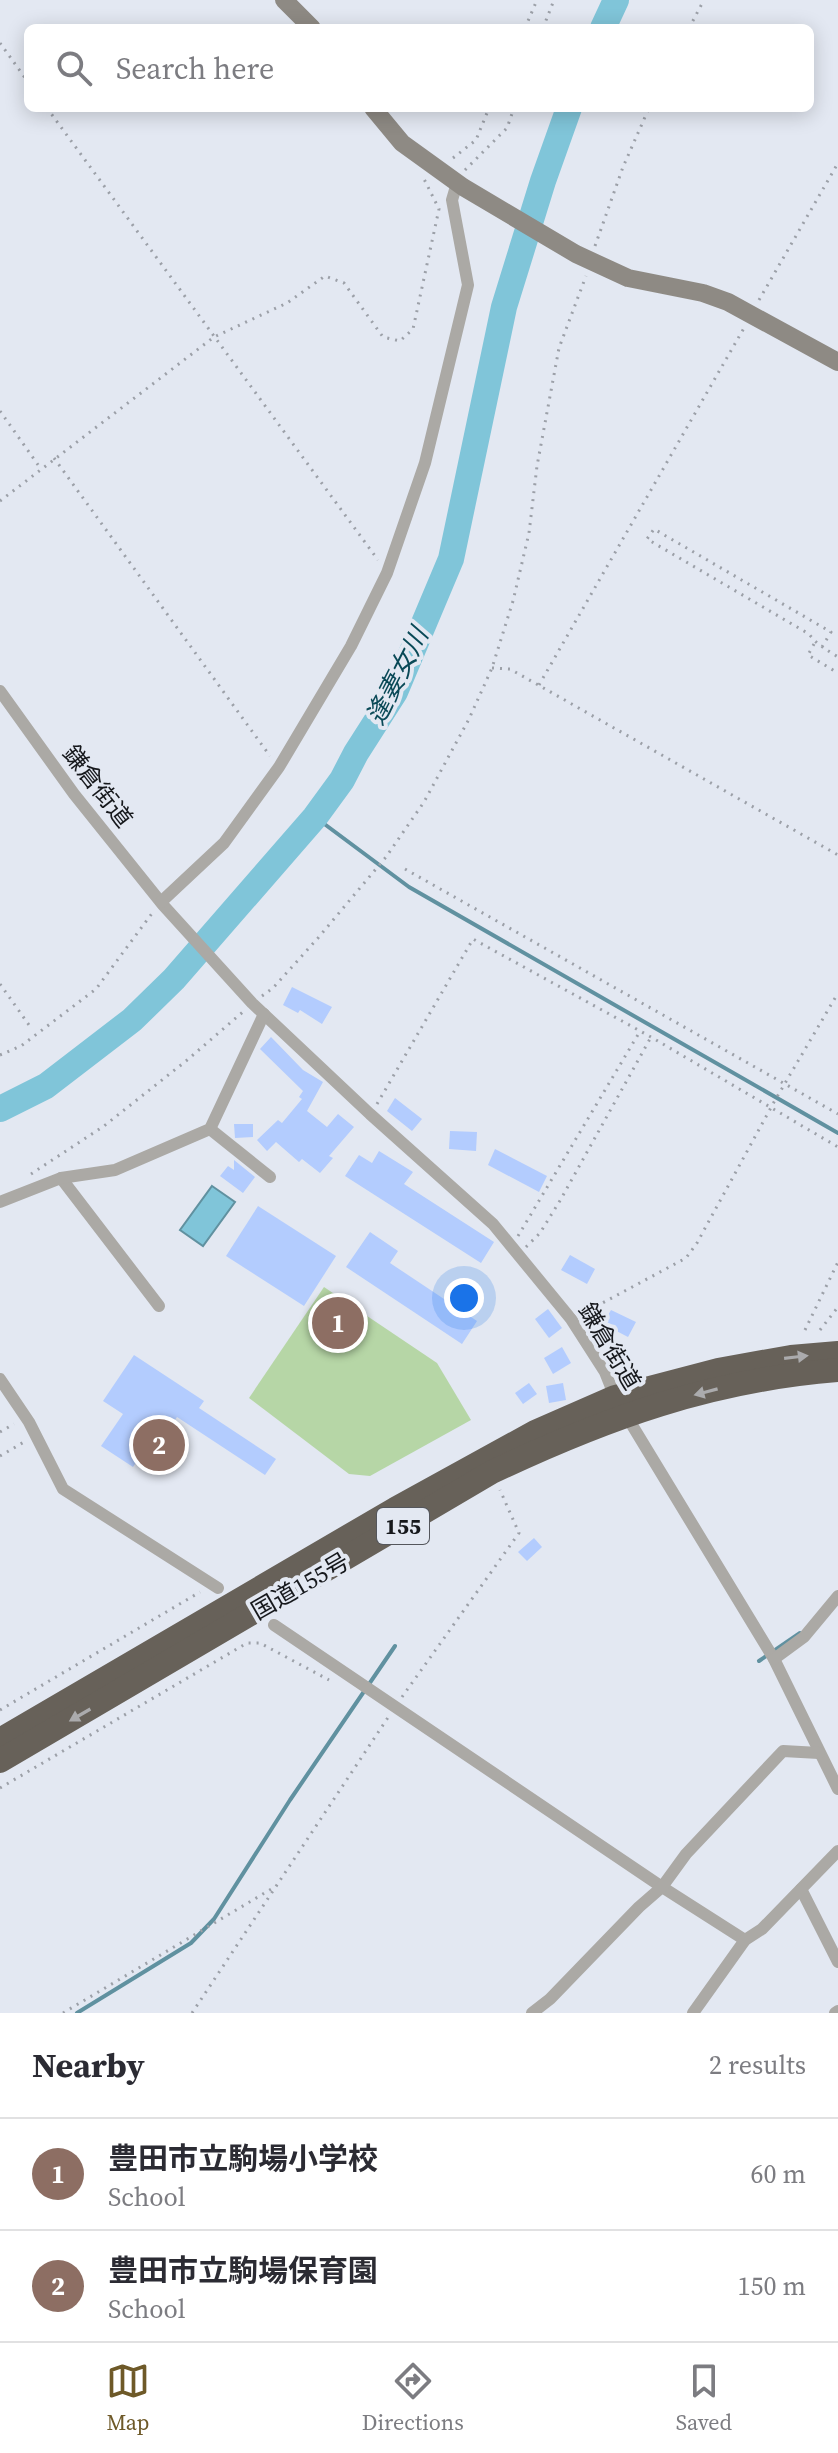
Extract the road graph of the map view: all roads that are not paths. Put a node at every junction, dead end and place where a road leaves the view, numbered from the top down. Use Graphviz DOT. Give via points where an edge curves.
graph roads {
  1 [pos="284,0"];
  2 [pos="308,24"];
  3 [pos="376,112"];
  4 [pos="460,185"];
  5 [pos="838,362"];
  6 [pos="0,691"];
  7 [pos="162,903"];
  8 [pos="264,1014"];
  9 [pos="210,1129"];
  10 [pos="270,1177"];
  11 [pos="61,1178"];
  12 [pos="0,1202"];
  13 [pos="159,1306"];
  14 [pos="838,1353"];
  15 [pos="838,1370"];
  16 [pos="0,1379"];
  17 [pos="620,1405"];
  18 [pos="216,1586"];
  19 [pos="838,1596"];
  20 [pos="274,1625"];
  21 [pos="774,1659"];
  22 [pos="0,1740"];
  23 [pos="819,1753"];
  24 [pos="0,1761"];
  25 [pos="838,1789"];
  26 [pos="838,1851"];
  27 [pos="662,1887"];
  28 [pos="801,1889"];
  29 [pos="745,1940"];
  30 [pos="838,1962"];
  31 [pos="532,2013"];
  32 [pos="693,2013"];
  1 -- 2 [label="street"];
  3 -- 4 [label="street" via="407,147"];
  4 -- 5 [label="street" via="584,258 628,278 703,293 752,313"];
  4 -- 7 [label="street" via="452,200 468,285 425,463 387,573 351,646 279,767 224,843"];
  6 -- 7 [label="street, 鎌倉街道"];
  7 -- 8 [label="street, 鎌倉街道"];
  8 -- 9 [label="street"];
  8 -- 17 [label="street, 鎌倉街道" via="493,1224 571,1319"];
  9 -- 10 [label="street"];
  9 -- 11 [label="street" via="115,1170"];
  11 -- 12 [label="street"];
  11 -- 13 [label="street"];
  17 -- 14 [label="highway, 国道155号 / 155, one-way" via="718,1370"];
  15 -- 17 [label="highway, 国道155号 / 155, one-way"];
  16 -- 18 [label="street" via="63,1489"];
  17 -- 21 [label="street, 鎌倉街道"];
  17 -- 22 [label="highway, 国道155号 / 155" via="535,1432"];
  17 -- 24 [label="highway, 国道155号 / 155, one-way" via="492,1472"];
  19 -- 21 [label="street" via="804,1637"];
  20 -- 27 [label="street"];
  21 -- 23 [label="street, 鎌倉街道"];
  23 -- 25 [label="street, 鎌倉街道"];
  23 -- 27 [label="street" via="783,1751 686,1854"];
  26 -- 28 [label="street"];
  27 -- 29 [label="street"];
  27 -- 31 [label="street"];
  28 -- 29 [label="street"];
  28 -- 30 [label="street"];
  29 -- 32 [label="street"];
}
